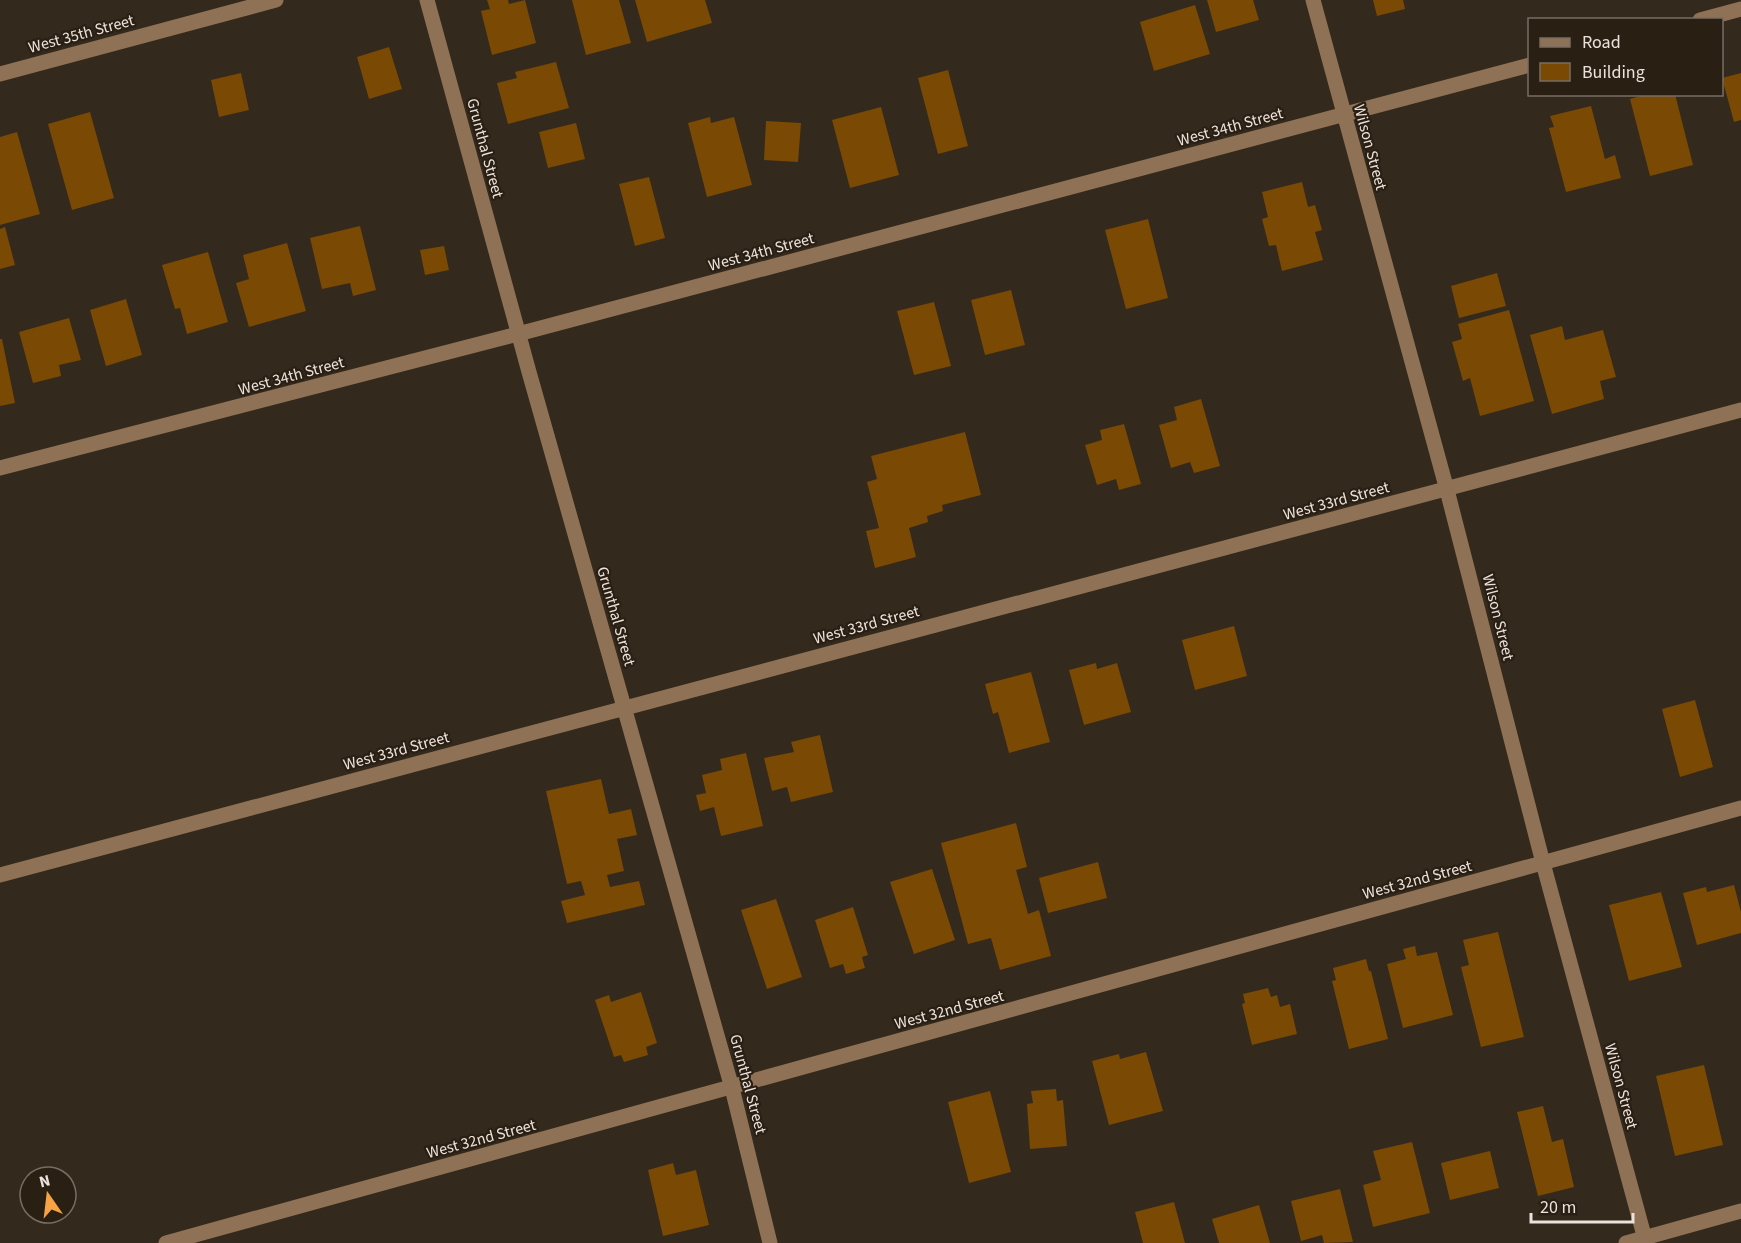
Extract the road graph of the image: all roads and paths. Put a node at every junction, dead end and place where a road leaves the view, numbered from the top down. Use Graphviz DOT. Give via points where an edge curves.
graph roads {
  1 [pos="276,0"];
  2 [pos="427,0"];
  3 [pos="1313,0"];
  4 [pos="1741,9"];
  5 [pos="1707,18"];
  6 [pos="1528,66"];
  7 [pos="0,74"];
  8 [pos="1343,115"];
  9 [pos="518,334"];
  10 [pos="1741,410"];
  11 [pos="0,468"];
  12 [pos="1447,490"];
  13 [pos="624,707"];
  14 [pos="1741,808"];
  15 [pos="1543,863"];
  16 [pos="0,875"];
  17 [pos="732,1088"];
  18 [pos="1741,1211"];
  19 [pos="1646,1240"];
  20 [pos="166,1243"];
  21 [pos="770,1243"];
  22 [pos="1626,1243"];
  1 -- 7 [label="street, West 35th Street"];
  2 -- 9 [label="street, Grunthal Street"];
  3 -- 8 [label="street, Wilson Street"];
  4 -- 5 [label="street"];
  6 -- 8 [label="street, West 34th Street"];
  8 -- 9 [label="street, West 34th Street"];
  8 -- 12 [label="street, Wilson Street"];
  9 -- 11 [label="street, West 34th Street"];
  9 -- 13 [label="street, Grunthal Street"];
  10 -- 12 [label="street, West 33rd Street"];
  12 -- 13 [label="street, West 33rd Street"];
  12 -- 15 [label="street, Wilson Street"];
  13 -- 16 [label="street, West 33rd Street"];
  13 -- 17 [label="street, Grunthal Street"];
  14 -- 15 [label="street, West 32nd Street"];
  15 -- 17 [label="street, West 32nd Street"];
  15 -- 19 [label="street, Wilson Street"];
  17 -- 20 [label="street, West 32nd Street"];
  17 -- 21 [label="street, Grunthal Street"];
  18 -- 19 [label="street"];
  19 -- 22 [label="street"];
}
